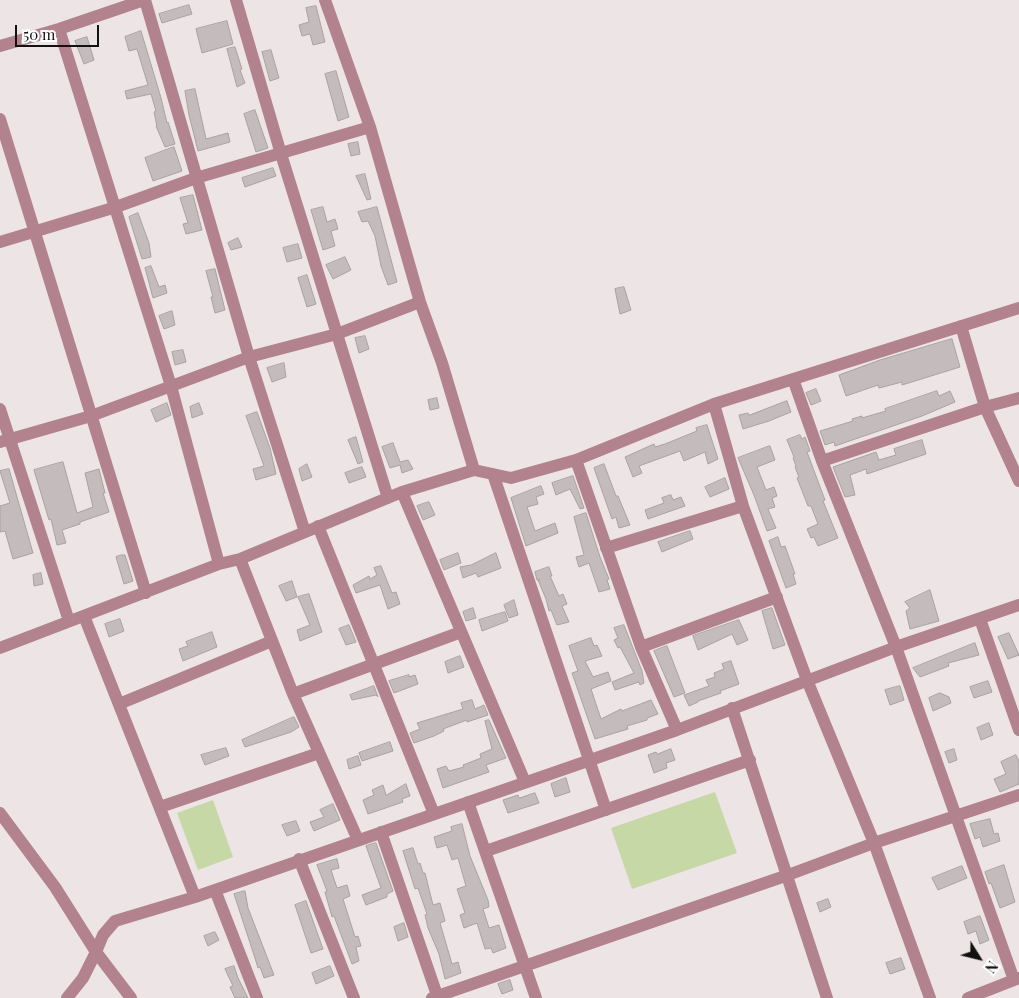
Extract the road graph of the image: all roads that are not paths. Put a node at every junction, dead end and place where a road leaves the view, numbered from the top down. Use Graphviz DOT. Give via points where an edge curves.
graph roads {
  1 [pos="144,0"];
  2 [pos="236,0"];
  3 [pos="325,0"];
  4 [pos="59,29"];
  5 [pos="0,46"];
  6 [pos="0,119"];
  7 [pos="370,127"];
  8 [pos="281,154"];
  9 [pos="196,178"];
  10 [pos="116,207"];
  11 [pos="36,231"];
  12 [pos="0,242"];
  13 [pos="420,302"];
  14 [pos="1019,308"];
  15 [pos="961,326"];
  16 [pos="337,334"];
  17 [pos="249,357"];
  18 [pos="794,379"];
  19 [pos="171,386"];
  20 [pos="1019,398"];
  21 [pos="714,404"];
  22 [pos="985,406"];
  23 [pos="0,409"];
  24 [pos="92,416"];
  25 [pos="5,441"];
  26 [pos="576,460"];
  27 [pos="822,461"];
  28 [pos="474,470"];
  29 [pos="494,474"];
  30 [pos="1019,481"];
  31 [pos="402,492"];
  32 [pos="388,498"];
  33 [pos="743,506"];
  34 [pos="318,526"];
  35 [pos="305,532"];
  36 [pos="606,548"];
  37 [pos="240,559"];
  38 [pos="219,564"];
  39 [pos="146,593"];
  40 [pos="777,597"];
  41 [pos="1019,605"];
  42 [pos="84,616"];
  43 [pos="980,619"];
  44 [pos="69,621"];
  45 [pos="461,632"];
  46 [pos="272,641"];
  47 [pos="641,647"];
  48 [pos="896,647"];
  49 [pos="0,648"];
  50 [pos="373,664"];
  51 [pos="807,680"];
  52 [pos="293,694"];
  53 [pos="119,704"];
  54 [pos="732,708"];
  55 [pos="677,730"];
  56 [pos="1019,730"];
  57 [pos="319,753"];
  58 [pos="589,760"];
  59 [pos="750,760"];
  60 [pos="525,782"];
  61 [pos="1019,795"];
  62 [pos="468,802"];
  63 [pos="160,807"];
  64 [pos="606,810"];
  65 [pos="0,813"];
  66 [pos="434,814"];
  67 [pos="955,815"];
  68 [pos="381,832"];
  69 [pos="358,840"];
  70 [pos="874,843"];
  71 [pos="486,851"];
  72 [pos="300,859"];
  73 [pos="788,875"];
  74 [pos="214,890"];
  75 [pos="195,897"];
  76 [pos="96,952"];
  77 [pos="526,966"];
  78 [pos="1017,979"];
  79 [pos="436,997"];
  80 [pos="66,998"];
  81 [pos="131,998"];
  82 [pos="257,998"];
  83 [pos="354,998"];
  84 [pos="536,998"];
  85 [pos="827,998"];
  86 [pos="930,998"];
  87 [pos="968,998"];
  1 -- 4 [label="street"];
  1 -- 9 [label="street"];
  2 -- 8 [label="street"];
  3 -- 7 [label="street"];
  4 -- 5 [label="street"];
  4 -- 10 [label="street"];
  6 -- 11 [label="street"];
  7 -- 8 [label="street"];
  7 -- 13 [label="street"];
  8 -- 9 [label="street"];
  8 -- 16 [label="street"];
  9 -- 10 [label="street"];
  9 -- 17 [label="street"];
  10 -- 11 [label="street"];
  10 -- 19 [label="street"];
  11 -- 12 [label="street"];
  11 -- 24 [label="street"];
  13 -- 16 [label="street"];
  13 -- 28 [label="street"];
  14 -- 15 [label="street"];
  15 -- 18 [label="street"];
  15 -- 22 [label="street"];
  16 -- 17 [label="street"];
  16 -- 32 [label="street"];
  17 -- 19 [label="street"];
  17 -- 35 [label="street"];
  18 -- 21 [label="street"];
  18 -- 27 [label="street"];
  19 -- 24 [label="street"];
  19 -- 38 [label="street"];
  20 -- 22 [label="street"];
  21 -- 26 [label="street"];
  21 -- 33 [label="street"];
  22 -- 27 [label="street"];
  22 -- 30 [label="street"];
  23 -- 25 [label="street"];
  24 -- 25 [label="street"];
  24 -- 39 [label="street"];
  25 -- 44 [label="street"];
  26 -- 29 [label="street" via="511,478"];
  26 -- 36 [label="street"];
  27 -- 48 [label="street"];
  28 -- 29 [label="street"];
  28 -- 31 [label="street"];
  29 -- 58 [label="street"];
  31 -- 32 [label="street"];
  31 -- 45 [label="street"];
  32 -- 34 [label="street"];
  33 -- 36 [label="street"];
  33 -- 40 [label="street"];
  34 -- 35 [label="street"];
  34 -- 50 [label="street"];
  35 -- 37 [label="street"];
  36 -- 47 [label="street"];
  37 -- 38 [label="street"];
  37 -- 46 [label="street"];
  38 -- 39 [label="street"];
  39 -- 42 [label="street"];
  40 -- 47 [label="street"];
  40 -- 51 [label="street"];
  41 -- 43 [label="street"];
  42 -- 44 [label="street"];
  42 -- 53 [label="street"];
  43 -- 48 [label="street"];
  43 -- 56 [label="street"];
  44 -- 49 [label="street"];
  45 -- 50 [label="street"];
  45 -- 60 [label="street"];
  46 -- 52 [label="street"];
  46 -- 53 [label="street"];
  47 -- 55 [label="street"];
  48 -- 51 [label="street"];
  48 -- 67 [label="street"];
  50 -- 52 [label="street"];
  50 -- 66 [label="street"];
  51 -- 54 [label="street"];
  51 -- 70 [label="street"];
  52 -- 57 [label="street"];
  53 -- 63 [label="street"];
  54 -- 55 [label="street"];
  54 -- 59 [label="street"];
  55 -- 58 [label="street"];
  57 -- 63 [label="street"];
  57 -- 69 [label="street"];
  58 -- 60 [label="street"];
  58 -- 64 [label="street"];
  59 -- 64 [label="street"];
  59 -- 73 [label="street"];
  60 -- 62 [label="street"];
  61 -- 67 [label="street"];
  62 -- 66 [label="street"];
  62 -- 71 [label="street"];
  63 -- 75 [label="street"];
  64 -- 71 [label="street"];
  65 -- 76 [label="street" via="56,887"];
  66 -- 68 [label="street"];
  67 -- 70 [label="street"];
  67 -- 78 [label="street"];
  68 -- 69 [label="street"];
  68 -- 79 [label="street"];
  69 -- 72 [label="street"];
  70 -- 73 [label="street"];
  70 -- 86 [label="street"];
  71 -- 77 [label="street"];
  72 -- 74 [label="street"];
  72 -- 83 [label="street"];
  73 -- 77 [label="street"];
  73 -- 85 [label="street"];
  74 -- 75 [label="street"];
  74 -- 82 [label="street"];
  75 -- 76 [label="street" via="115,921 103,934"];
  76 -- 80 [label="street" via="83,978"];
  76 -- 81 [label="street"];
  77 -- 79 [label="street"];
  77 -- 84 [label="street"];
  78 -- 87 [label="street"];
}
